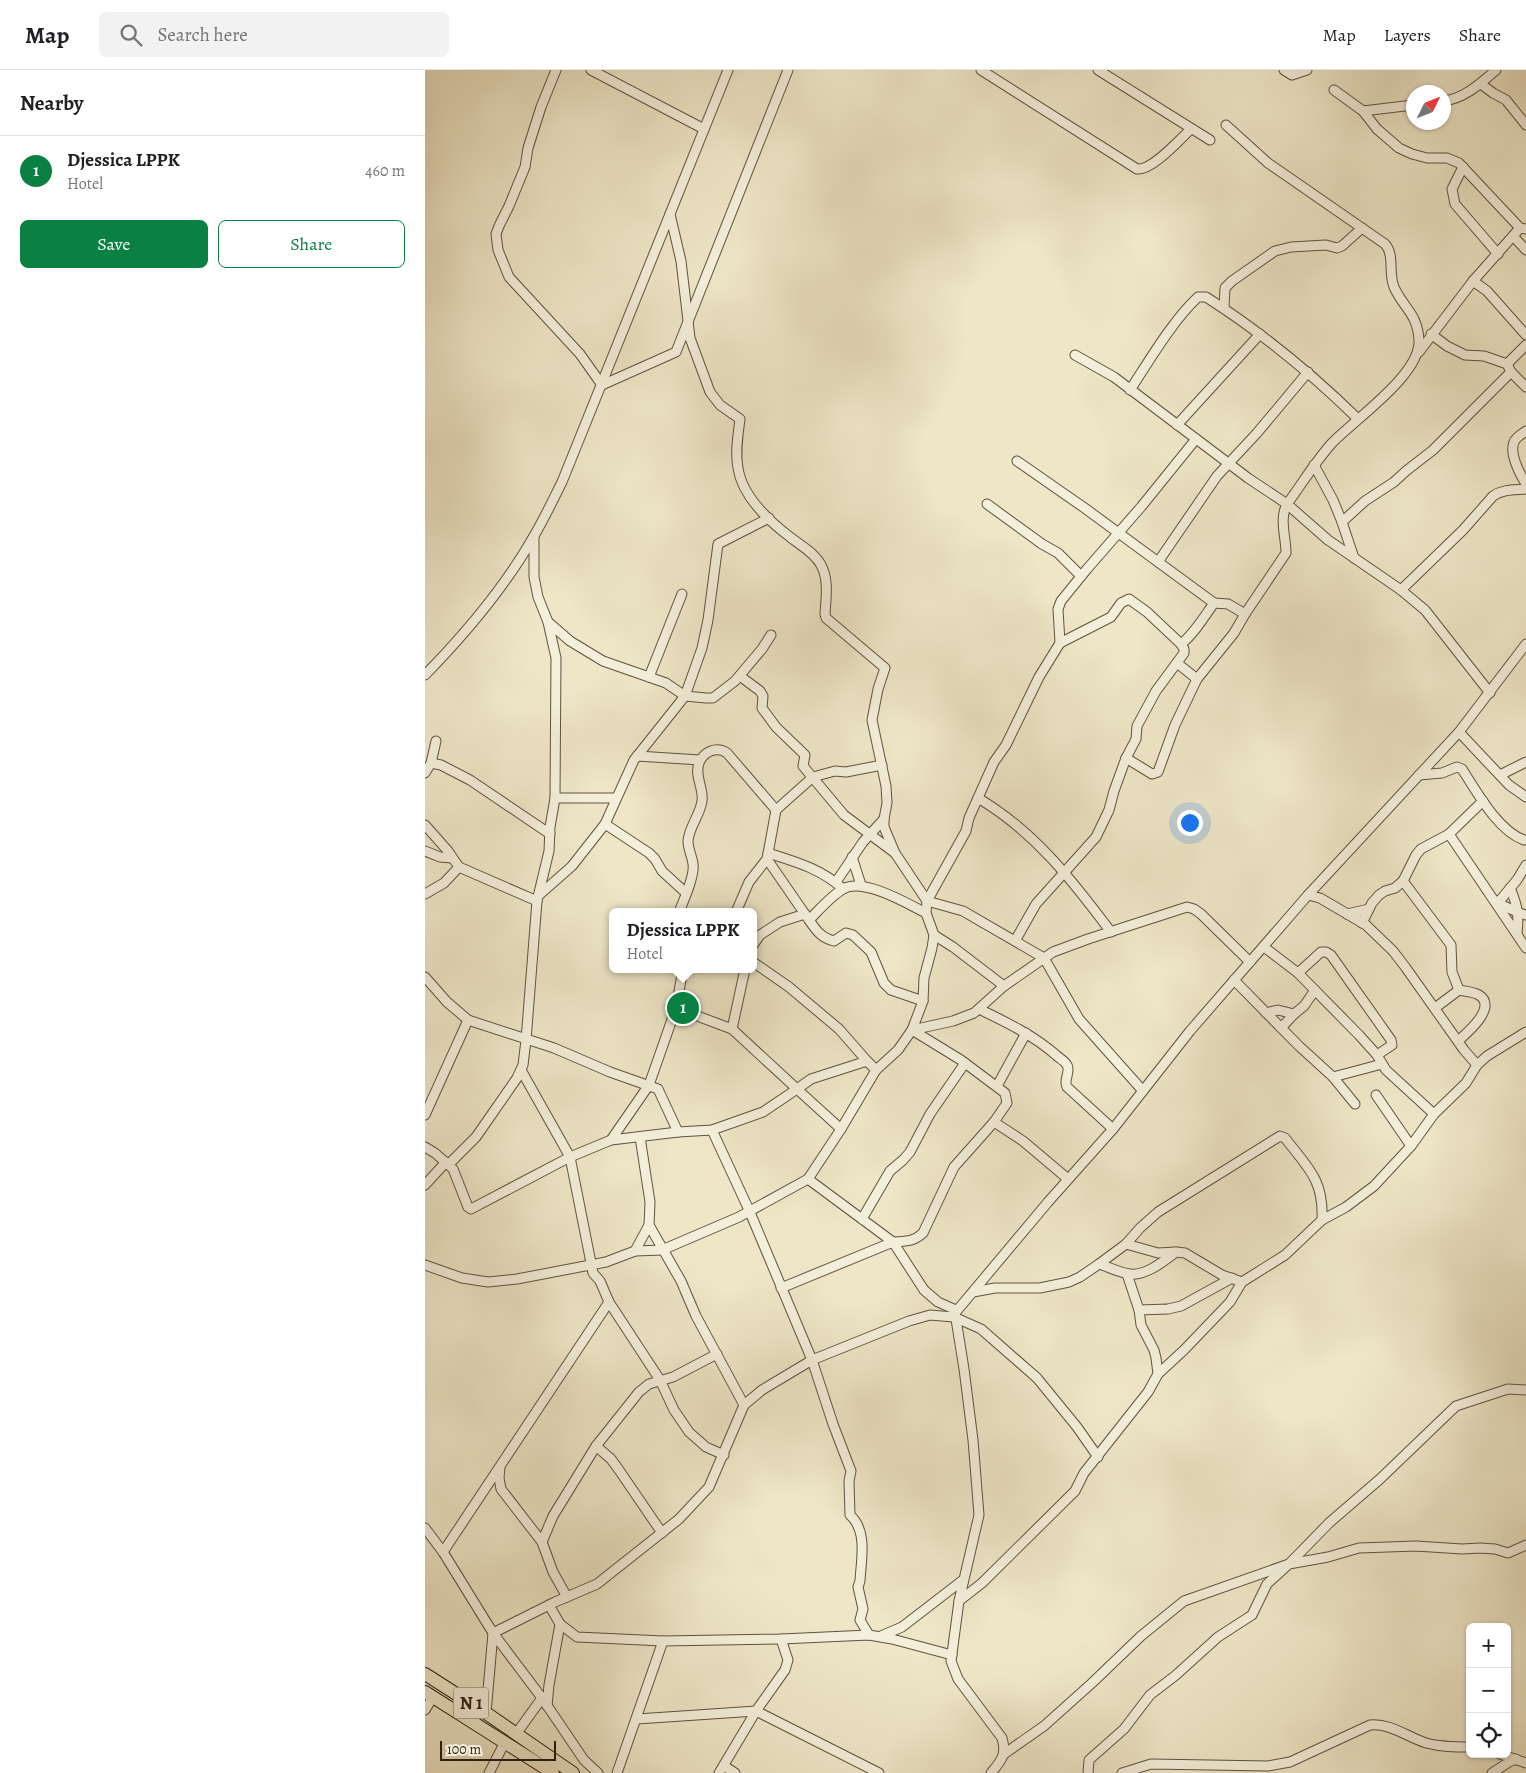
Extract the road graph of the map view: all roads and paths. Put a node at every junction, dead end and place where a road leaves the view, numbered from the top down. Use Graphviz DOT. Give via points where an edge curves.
graph roads {
  1 [pos="556,70"];
  2 [pos="591,70"];
  3 [pos="728,70"];
  4 [pos="788,70"];
  5 [pos="982,70"];
  6 [pos="1098,70"];
  7 [pos="1284,70"];
  8 [pos="1307,70"];
  9 [pos="1496,70"];
  10 [pos="1481,84"];
  11 [pos="1334,90"];
  12 [pos="1451,101"];
  13 [pos="1406,106"];
  14 [pos="1363,110"];
  15 [pos="1226,125"];
  16 [pos="1526,125"];
  17 [pos="704,129"];
  18 [pos="1191,129"];
  19 [pos="1210,140"];
  20 [pos="1463,167"];
  21 [pos="670,214"];
  22 [pos="1362,228"];
  23 [pos="1523,228"];
  24 [pos="1513,236"];
  25 [pos="1526,250"];
  26 [pos="1498,254"];
  27 [pos="1473,281"];
  28 [pos="1224,308"];
  29 [pos="688,321"];
  30 [pos="1260,334"];
  31 [pos="1431,334"];
  32 [pos="1526,335"];
  33 [pos="1526,345"];
  34 [pos="1075,355"];
  35 [pos="1417,355"];
  36 [pos="1509,368"];
  37 [pos="1308,372"];
  38 [pos="602,386"];
  39 [pos="1526,387"];
  40 [pos="1130,390"];
  41 [pos="1358,419"];
  42 [pos="1177,425"];
  43 [pos="1526,431"];
  44 [pos="1196,439"];
  45 [pos="1017,461"];
  46 [pos="1229,464"];
  47 [pos="1315,465"];
  48 [pos="1526,484"];
  49 [pos="1526,489"];
  50 [pos="987,504"];
  51 [pos="1287,504"];
  52 [pos="769,518"];
  53 [pos="1342,522"];
  54 [pos="1119,533"];
  55 [pos="534,537"];
  56 [pos="1354,558"];
  57 [pos="1158,562"];
  58 [pos="1081,576"];
  59 [pos="1401,590"];
  60 [pos="683,594"];
  61 [pos="1214,603"];
  62 [pos="1245,614"];
  63 [pos="548,622"];
  64 [pos="771,635"];
  65 [pos="1060,643"];
  66 [pos="1181,644"];
  67 [pos="1526,644"];
  68 [pos="1177,663"];
  69 [pos="425,675"];
  70 [pos="740,676"];
  71 [pos="649,677"];
  72 [pos="1197,679"];
  73 [pos="1490,693"];
  74 [pos="685,696"];
  75 [pos="1459,732"];
  76 [pos="436,741"];
  77 [pos="637,756"];
  78 [pos="1126,758"];
  79 [pos="700,760"];
  80 [pos="1526,762"];
  81 [pos="431,764"];
  82 [pos="883,765"];
  83 [pos="425,774"];
  84 [pos="1419,775"];
  85 [pos="1500,775"];
  86 [pos="813,777"];
  87 [pos="1526,796"];
  88 [pos="555,798"];
  89 [pos="616,798"];
  90 [pos="977,798"];
  91 [pos="1483,801"];
  92 [pos="776,810"];
  93 [pos="884,819"];
  94 [pos="605,824"];
  95 [pos="425,826"];
  96 [pos="550,834"];
  97 [pos="1449,834"];
  98 [pos="869,835"];
  99 [pos="1525,841"];
  100 [pos="425,851"];
  101 [pos="895,853"];
  102 [pos="768,856"];
  103 [pos="852,856"];
  104 [pos="452,858"];
  105 [pos="1526,865"];
  106 [pos="459,867"];
  107 [pos="1064,871"];
  108 [pos="1403,881"];
  109 [pos="840,885"];
  110 [pos="861,885"];
  111 [pos="1510,888"];
  112 [pos="686,893"];
  113 [pos="425,894"];
  114 [pos="1308,895"];
  115 [pos="537,899"];
  116 [pos="927,902"];
  117 [pos="1497,904"];
  118 [pos="680,908"];
  119 [pos="738,908"];
  120 [pos="1369,909"];
  121 [pos="926,913"];
  122 [pos="1347,914"];
  123 [pos="1522,914"];
  124 [pos="807,917"];
  125 [pos="1362,923"];
  126 [pos="1111,932"];
  127 [pos="934,935"];
  128 [pos="1517,935"];
  129 [pos="757,940"];
  130 [pos="1015,941"];
  131 [pos="1264,947"];
  132 [pos="1526,948"];
  133 [pos="1044,958"];
  134 [pos="1250,962"];
  135 [pos="757,965"];
  136 [pos="682,973"];
  137 [pos="744,973"];
  138 [pos="1298,973"];
  139 [pos="426,980"];
  140 [pos="1234,980"];
  141 [pos="1004,986"];
  142 [pos="1315,990"];
  143 [pos="1459,990"];
  144 [pos="923,1000"];
  145 [pos="676,1008"];
  146 [pos="1435,1008"];
  147 [pos="979,1009"];
  148 [pos="1266,1013"];
  149 [pos="1294,1014"];
  150 [pos="468,1020"];
  151 [pos="1281,1028"];
  152 [pos="732,1029"];
  153 [pos="912,1030"];
  154 [pos="1526,1032"];
  155 [pos="1026,1033"];
  156 [pos="526,1040"];
  157 [pos="1458,1041"];
  158 [pos="1377,1056"];
  159 [pos="867,1061"];
  160 [pos="965,1063"];
  161 [pos="1382,1064"];
  162 [pos="1477,1065"];
  163 [pos="521,1070"];
  164 [pos="876,1070"];
  165 [pos="1333,1077"];
  166 [pos="649,1085"];
  167 [pos="997,1086"];
  168 [pos="797,1089"];
  169 [pos="1143,1091"];
  170 [pos="1376,1095"];
  171 [pos="1355,1104"];
  172 [pos="425,1114"];
  173 [pos="1434,1114"];
  174 [pos="994,1122"];
  175 [pos="841,1129"];
  176 [pos="1113,1129"];
  177 [pos="711,1130"];
  178 [pos="678,1132"];
  179 [pos="640,1137"];
  180 [pos="611,1140"];
  181 [pos="1411,1146"];
  182 [pos="425,1147"];
  183 [pos="570,1157"];
  184 [pos="447,1163"];
  185 [pos="808,1179"];
  186 [pos="1068,1179"];
  187 [pos="425,1185"];
  188 [pos="749,1210"];
  189 [pos="862,1219"];
  190 [pos="1323,1220"];
  191 [pos="649,1225"];
  192 [pos="893,1242"];
  193 [pos="1126,1244"];
  194 [pos="662,1250"];
  195 [pos="635,1251"];
  196 [pos="1176,1252"];
  197 [pos="592,1264"];
  198 [pos="1099,1264"];
  199 [pos="425,1265"];
  200 [pos="1127,1274"];
  201 [pos="1232,1278"];
  202 [pos="1242,1282"];
  203 [pos="781,1288"];
  204 [pos="973,1292"];
  205 [pos="609,1302"];
  206 [pos="1139,1310"];
  207 [pos="955,1313"];
  208 [pos="717,1354"];
  209 [pos="812,1360"];
  210 [pos="1158,1374"];
  211 [pos="660,1380"];
  212 [pos="1526,1390"];
  213 [pos="744,1405"];
  214 [pos="596,1446"];
  215 [pos="724,1455"];
  216 [pos="1098,1457"];
  217 [pos="500,1466"];
  218 [pos="425,1528"];
  219 [pos="662,1533"];
  220 [pos="541,1542"];
  221 [pos="1526,1545"];
  222 [pos="443,1552"];
  223 [pos="1289,1564"];
  224 [pos="963,1580"];
  225 [pos="567,1597"];
  226 [pos="959,1601"];
  227 [pos="549,1605"];
  228 [pos="560,1624"];
  229 [pos="493,1633"];
  230 [pos="869,1635"];
  231 [pos="879,1636"];
  232 [pos="781,1639"];
  233 [pos="663,1641"];
  234 [pos="952,1655"];
  235 [pos="425,1674"];
  236 [pos="429,1695"];
  237 [pos="545,1702"];
  238 [pos="425,1710"];
  239 [pos="756,1711"];
  240 [pos="486,1713"];
  241 [pos="637,1719"];
  242 [pos="516,1734"];
  243 [pos="505,1742"];
  244 [pos="1466,1747"];
  245 [pos="1004,1754"];
  246 [pos="1511,1757"];
  247 [pos="1516,1759"];
  248 [pos="1526,1764"];
  249 [pos="722,1769"];
  250 [pos="489,1773"];
  251 [pos="553,1773"];
  252 [pos="573,1773"];
  253 [pos="598,1773"];
  254 [pos="617,1773"];
  255 [pos="735,1773"];
  256 [pos="879,1773"];
  257 [pos="991,1773"];
  258 [pos="1087,1773"];
  259 [pos="1122,1773"];
  260 [pos="1492,1773"];
  1 -- 38 [label="street" via="541,107 525,167 496,234 498,250 509,277 580,354"];
  2 -- 17 [label="street"];
  3 -- 17 [label="street"];
  4 -- 29 [label="street"];
  5 -- 18 [label="street" via="1137,169 1158,159"];
  6 -- 18 [label="street"];
  7 -- 8 [label="street" via="1291,74"];
  9 -- 10 [label="street"];
  10 -- 12 [label="street"];
  10 -- 16 [label="street" via="1506,100"];
  11 -- 14 [label="street"];
  13 -- 14 [label="street"];
  14 -- 20 [label="street" via="1377,130 1399,148 1427,158 1454,160"];
  15 -- 22 [label="street" via="1268,163"];
  17 -- 21 [label="street"];
  18 -- 19 [label="street"];
  20 -- 23 [label="street"];
  20 -- 26 [label="street" via="1452,189 1455,204"];
  21 -- 29 [label="street" via="681,261"];
  21 -- 38 [label="street"];
  22 -- 28 [label="street" via="1337,248 1326,245 1275,251 1225,288"];
  22 -- 35 [label="street" via="1390,251 1393,284 1418,328"];
  23 -- 24 [label="street"];
  24 -- 25 [label="street"];
  24 -- 26 [label="street"];
  26 -- 27 [label="street"];
  27 -- 31 [label="street"];
  27 -- 32 [label="street" via="1487,291"];
  28 -- 30 [label="street"];
  28 -- 40 [label="street" via="1206,297 1198,297"];
  29 -- 38 [label="street" via="677,352"];
  29 -- 52 [label="street" via="690,338 710,392 740,419 737,454 744,488"];
  30 -- 37 [label="street"];
  30 -- 42 [label="street"];
  31 -- 35 [label="street"];
  31 -- 36 [label="street" via="1465,355 1484,356"];
  33 -- 36 [label="street"];
  34 -- 40 [label="street" via="1107,372"];
  35 -- 41 [label="street" via="1404,377"];
  36 -- 39 [label="street"];
  36 -- 53 [label="street" via="1433,450"];
  37 -- 41 [label="street"];
  37 -- 46 [label="street"];
  38 -- 55 [label="street" via="562,482"];
  40 -- 42 [label="street"];
  41 -- 47 [label="street" via="1331,444"];
  42 -- 44 [label="street"];
  43 -- 48 [label="street" via="1513,443 1519,473"];
  44 -- 46 [label="street"];
  44 -- 54 [label="street"];
  45 -- 54 [label="street"];
  46 -- 51 [label="street"];
  46 -- 57 [label="street" via="1217,476"];
  47 -- 51 [label="street"];
  47 -- 53 [label="street"];
  49 -- 59 [label="street" via="1507,490 1493,496"];
  50 -- 58 [label="street" via="1059,553"];
  51 -- 56 [label="street"];
  51 -- 62 [label="street" via="1283,510 1286,553"];
  52 -- 74 [label="street" via="718,544 708,620"];
  52 -- 82 [label="street" via="821,564 826,579 826,618 885,668 872,720"];
  53 -- 56 [label="street"];
  54 -- 57 [label="street"];
  54 -- 58 [label="street"];
  55 -- 63 [label="street" via="534,577"];
  55 -- 69 [label="street" via="472,624"];
  56 -- 59 [label="street"];
  57 -- 61 [label="street"];
  58 -- 65 [label="street" via="1058,609"];
  59 -- 73 [label="street" via="1425,610"];
  60 -- 71 [label="street"];
  61 -- 62 [label="street" via="1228,604"];
  61 -- 66 [label="street"];
  62 -- 72 [label="street"];
  63 -- 71 [label="street" via="562,636 590,654"];
  63 -- 88 [label="street" via="555,658"];
  64 -- 70 [label="street"];
  65 -- 66 [label="street" via="1111,617 1121,603 1129,599"];
  65 -- 90 [label="street"];
  66 -- 68 [label="street" via="1184,653"];
  67 -- 73 [label="street"];
  68 -- 72 [label="street"];
  68 -- 78 [label="street" via="1156,691 1137,726 1136,739"];
  70 -- 74 [label="street" via="713,698"];
  70 -- 86 [label="street" via="760,691 762,708 805,755 803,766"];
  71 -- 74 [label="street"];
  72 -- 78 [label="street" via="1158,772 1152,774"];
  73 -- 75 [label="street"];
  74 -- 77 [label="street"];
  75 -- 84 [label="street"];
  75 -- 85 [label="street"];
  76 -- 81 [label="street"];
  77 -- 79 [label="street"];
  77 -- 89 [label="street"];
  78 -- 107 [label="street" via="1109,810 1096,837"];
  79 -- 92 [label="street" via="710,751 722,749"];
  79 -- 112 [label="street" via="697,768 703,798 688,839 693,875"];
  80 -- 85 [label="street"];
  81 -- 83 [label="street"];
  81 -- 96 [label="street" via="441,765 470,780"];
  82 -- 86 [label="street"];
  82 -- 93 [label="street" via="887,803"];
  84 -- 91 [label="street" via="1442,773 1457,767"];
  84 -- 114 [label="street"];
  85 -- 87 [label="street"];
  86 -- 92 [label="street"];
  86 -- 98 [label="street" via="844,815"];
  88 -- 89 [label="street"];
  88 -- 96 [label="street"];
  89 -- 94 [label="street"];
  90 -- 107 [label="street" via="1028,835"];
  90 -- 116 [label="street" via="966,831"];
  91 -- 97 [label="street"];
  91 -- 99 [label="street" via="1505,827"];
  92 -- 102 [label="street"];
  93 -- 98 [label="street"];
  93 -- 101 [label="street"];
  94 -- 112 [label="street" via="649,853 662,871"];
  94 -- 115 [label="street" via="572,866"];
  95 -- 104 [label="street"];
  96 -- 115 [label="street"];
  97 -- 108 [label="street" via="1415,855"];
  97 -- 117 [label="street"];
  98 -- 101 [label="street"];
  98 -- 103 [label="street"];
  100 -- 104 [label="street"];
  101 -- 116 [label="street"];
  102 -- 109 [label="street" via="813,867"];
  102 -- 119 [label="street" via="749,882"];
  102 -- 124 [label="street"];
  103 -- 109 [label="street"];
  103 -- 110 [label="street"];
  104 -- 106 [label="street"];
  105 -- 111 [label="street"];
  106 -- 113 [label="street" via="444,883"];
  106 -- 115 [label="street"];
  107 -- 126 [label="street"];
  107 -- 130 [label="street" via="1036,904"];
  108 -- 120 [label="street" via="1379,895"];
  108 -- 143 [label="street" via="1451,945 1451,972"];
  109 -- 110 [label="street"];
  109 -- 124 [label="street"];
  110 -- 121 [label="street" via="893,896"];
  111 -- 117 [label="street"];
  111 -- 123 [label="street"];
  112 -- 118 [label="street"];
  114 -- 122 [label="street" via="1320,898"];
  114 -- 131 [label="street"];
  115 -- 156 [label="street"];
  116 -- 121 [label="street"];
  116 -- 130 [label="street" via="963,910"];
  117 -- 123 [label="street"];
  117 -- 128 [label="street"];
  120 -- 122 [label="street"];
  120 -- 125 [label="street"];
  121 -- 127 [label="street"];
  122 -- 125 [label="street"];
  123 -- 128 [label="street"];
  124 -- 129 [label="street" via="780,922"];
  124 -- 144 [label="street" via="821,935 833,941 846,933 853,935 873,955 887,987"];
  125 -- 146 [label="street" via="1393,951"];
  126 -- 133 [label="street"];
  126 -- 134 [label="street" via="1174,910 1194,908"];
  127 -- 141 [label="street"];
  127 -- 144 [label="street" via="924,978"];
  128 -- 132 [label="street"];
  130 -- 133 [label="street"];
  131 -- 134 [label="street"];
  131 -- 138 [label="street"];
  133 -- 141 [label="street"];
  133 -- 169 [label="street" via="1079,1019"];
  134 -- 140 [label="street"];
  135 -- 159 [label="street" via="839,1029"];
  136 -- 145 [label="street"];
  137 -- 152 [label="street"];
  138 -- 142 [label="street"];
  138 -- 158 [label="street" via="1321,952 1331,955 1391,1040 1392,1045"];
  139 -- 150 [label="street"];
  140 -- 148 [label="street"];
  140 -- 169 [label="street"];
  141 -- 147 [label="street"];
  142 -- 149 [label="street"];
  142 -- 158 [label="street"];
  143 -- 146 [label="street"];
  143 -- 157 [label="street" via="1478,994 1485,1009 1472,1029"];
  144 -- 153 [label="street"];
  145 -- 152 [label="street"];
  145 -- 166 [label="street"];
  146 -- 157 [label="street"];
  147 -- 153 [label="street" via="967,1016"];
  147 -- 155 [label="street"];
  148 -- 149 [label="street" via="1278,1010"];
  148 -- 151 [label="street"];
  149 -- 151 [label="street"];
  150 -- 156 [label="street"];
  150 -- 172 [label="street"];
  151 -- 165 [label="street"];
  152 -- 168 [label="street"];
  153 -- 160 [label="street"];
  153 -- 164 [label="street" via="898,1050"];
  154 -- 162 [label="street"];
  155 -- 167 [label="street"];
  155 -- 176 [label="street" via="1066,1064 1067,1087"];
  156 -- 163 [label="street"];
  156 -- 166 [label="street"];
  157 -- 162 [label="street"];
  158 -- 161 [label="street"];
  159 -- 164 [label="street"];
  159 -- 168 [label="street" via="811,1079"];
  160 -- 167 [label="street"];
  160 -- 189 [label="street" via="930,1114 910,1152 890,1171"];
  161 -- 165 [label="street"];
  161 -- 173 [label="street"];
  162 -- 173 [label="street" via="1466,1083"];
  163 -- 183 [label="street"];
  163 -- 184 [label="street" via="476,1138"];
  164 -- 175 [label="street"];
  165 -- 171 [label="street"];
  166 -- 178 [label="street" via="658,1089 663,1097"];
  166 -- 180 [label="street"];
  167 -- 174 [label="street" via="1005,1093 1007,1103"];
  168 -- 175 [label="street"];
  168 -- 177 [label="street" via="763,1112"];
  169 -- 176 [label="street"];
  170 -- 181 [label="street"];
  173 -- 181 [label="street"];
  174 -- 186 [label="street" via="1023,1141"];
  174 -- 192 [label="street" via="954,1167 923,1233 917,1239"];
  175 -- 185 [label="street"];
  176 -- 186 [label="street"];
  177 -- 178 [label="street"];
  177 -- 188 [label="street"];
  178 -- 179 [label="street"];
  179 -- 180 [label="street"];
  179 -- 191 [label="street"];
  180 -- 183 [label="street"];
  181 -- 190 [label="street" via="1364,1194"];
  182 -- 184 [label="street"];
  183 -- 184 [label="street" via="471,1209 467,1207 453,1169"];
  183 -- 197 [label="street"];
  184 -- 187 [label="street"];
  185 -- 188 [label="street"];
  185 -- 189 [label="street"];
  186 -- 204 [label="street"];
  188 -- 194 [label="street"];
  188 -- 203 [label="street"];
  189 -- 192 [label="street"];
  190 -- 193 [label="street" via="1323,1202 1317,1180 1285,1138 1280,1136 1158,1212"];
  190 -- 202 [label="street" via="1285,1254"];
  191 -- 194 [label="street"];
  191 -- 195 [label="street"];
  192 -- 203 [label="street"];
  192 -- 207 [label="street" via="923,1290"];
  193 -- 196 [label="street" via="1158,1253"];
  193 -- 198 [label="street"];
  194 -- 195 [label="street"];
  194 -- 208 [label="street"];
  195 -- 197 [label="street"];
  196 -- 200 [label="street" via="1143,1272"];
  196 -- 201 [label="street" via="1185,1253"];
  197 -- 199 [label="street" via="488,1282 462,1278"];
  197 -- 205 [label="street" via="593,1273"];
  198 -- 200 [label="street"];
  198 -- 204 [label="street" via="1069,1282 1039,1288 995,1288"];
  200 -- 206 [label="street"];
  201 -- 202 [label="street"];
  201 -- 206 [label="street" via="1181,1306"];
  202 -- 210 [label="street" via="1230,1302"];
  203 -- 209 [label="street"];
  204 -- 207 [label="street"];
  205 -- 211 [label="street"];
  205 -- 217 [label="street"];
  206 -- 210 [label="street" via="1141,1325 1154,1350"];
  207 -- 209 [label="street" via="909,1321"];
  207 -- 216 [label="street" via="981,1329 1037,1378"];
  207 -- 224 [label="street" via="965,1369 979,1515"];
  208 -- 211 [label="street" via="673,1377"];
  208 -- 213 [label="street"];
  209 -- 213 [label="street" via="762,1390"];
  209 -- 230 [label="street" via="851,1471 850,1515 857,1521 861,1536 858,1587 863,1609 859,1620"];
  210 -- 216 [label="street"];
  211 -- 214 [label="street" via="639,1392"];
  211 -- 215 [label="street" via="689,1432 706,1447"];
  212 -- 223 [label="street" via="1508,1389 1457,1406"];
  213 -- 215 [label="street"];
  214 -- 219 [label="street" via="611,1459"];
  214 -- 220 [label="street" via="553,1516"];
  215 -- 219 [label="street" via="709,1487"];
  216 -- 226 [label="street" via="1075,1491 983,1583"];
  217 -- 220 [label="street" via="501,1489"];
  217 -- 222 [label="street"];
  218 -- 222 [label="street"];
  219 -- 225 [label="street" via="597,1584"];
  220 -- 225 [label="street"];
  221 -- 223 [label="street" via="1508,1553 1480,1548 1359,1548"];
  222 -- 229 [label="street"];
  223 -- 245 [label="street" via="1183,1601 1043,1726"];
  223 -- 258 [label="street" via="1267,1584 1251,1615 1150,1695 1125,1729 1089,1760"];
  224 -- 226 [label="street"];
  224 -- 231 [label="street" via="902,1627"];
  225 -- 227 [label="street"];
  226 -- 234 [label="street"];
  227 -- 228 [label="street"];
  227 -- 229 [label="street"];
  228 -- 233 [label="street" via="577,1637"];
  228 -- 237 [label="street"];
  229 -- 237 [label="street"];
  229 -- 240 [label="street"];
  230 -- 231 [label="street"];
  230 -- 232 [label="street"];
  231 -- 234 [label="street"];
  232 -- 233 [label="street"];
  232 -- 239 [label="street" via="787,1665"];
  233 -- 241 [label="street"];
  234 -- 245 [label="street" via="957,1679 997,1729 1005,1746"];
  235 -- 240 [label="highway, N 1"];
  236 -- 238 [label="street"];
  236 -- 243 [label="highway, N 1"];
  237 -- 242 [label="street"];
  237 -- 253 [label="street" via="584,1760"];
  239 -- 241 [label="street"];
  239 -- 249 [label="street"];
  239 -- 256 [label="street"];
  240 -- 242 [label="highway, N 1"];
  241 -- 254 [label="street"];
  242 -- 252 [label="highway, N 1"];
  243 -- 250 [label="street"];
  243 -- 251 [label="highway, N 1"];
  244 -- 259 [label="street" via="1426,1743 1378,1724 1290,1762 1268,1766 1151,1764"];
  245 -- 257 [label="street"];
  246 -- 247 [label="street"];
  247 -- 248 [label="street"];
  247 -- 260 [label="street"];
  249 -- 255 [label="street"];
}
